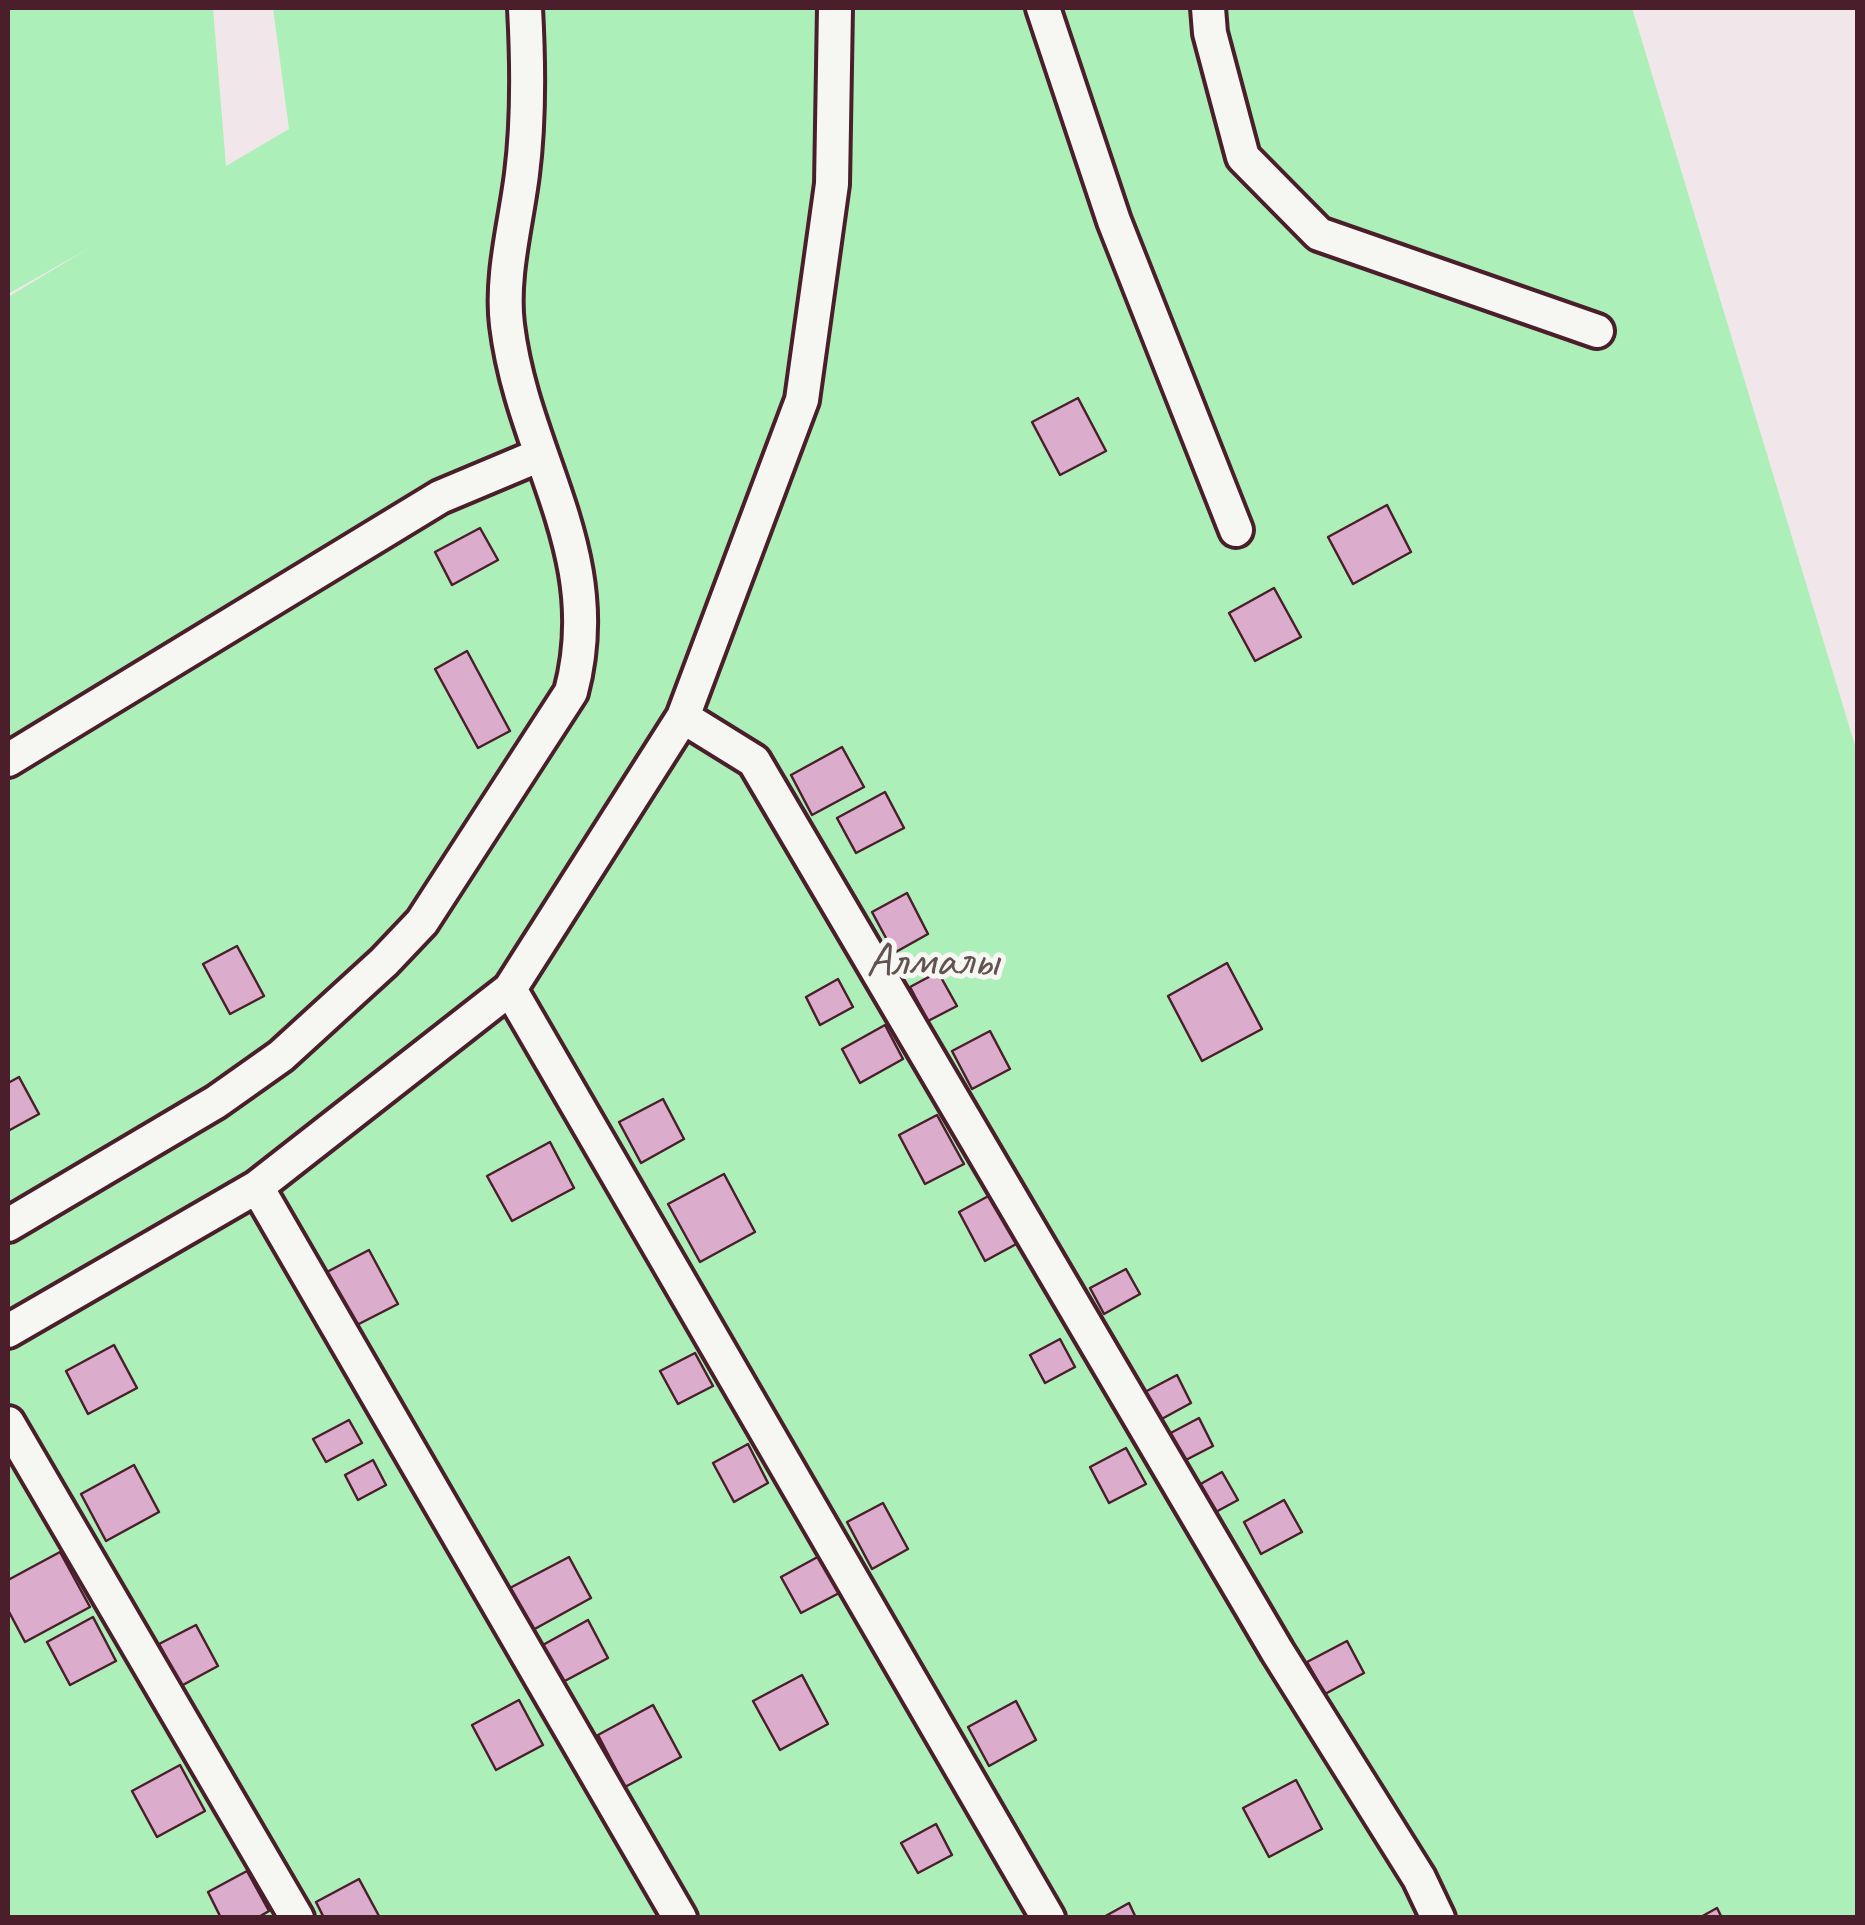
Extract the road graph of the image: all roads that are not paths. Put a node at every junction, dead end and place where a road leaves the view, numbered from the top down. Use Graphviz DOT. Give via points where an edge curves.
graph roads {
  1 [pos="525,8"];
  2 [pos="835,8"];
  3 [pos="1043,8"];
  4 [pos="1208,8"];
  5 [pos="1597,331"];
  6 [pos="540,454"];
  7 [pos="1236,530"];
  8 [pos="682,717"];
  9 [pos="8,760"];
  10 [pos="510,989"];
  11 [pos="257,1187"];
  12 [pos="8,1225"];
  13 [pos="8,1331"];
  14 [pos="8,1422"];
  15 [pos="297,1918"];
  16 [pos="680,1918"];
  17 [pos="1048,1918"];
  18 [pos="1438,1918"];
  1 -- 6 [label="street" via="527,124 506,322"];
  2 -- 8 [label="street" via="832,184 802,400"];
  3 -- 7 [label="street" via="1114,222"];
  4 -- 5 [label="street" via="1243,157 1319,234"];
  6 -- 9 [label="street" via="440,497"];
  6 -- 12 [label="street" via="575,558 582,650 571,692 544,739 422,922 282,1056 152,1143"];
  8 -- 10 [label="street"];
  8 -- 18 [label="street" via="754,761"];
  10 -- 11 [label="street"];
  10 -- 17 [label="street"];
  11 -- 13 [label="street"];
  11 -- 16 [label="street"];
  14 -- 15 [label="street"];
}
